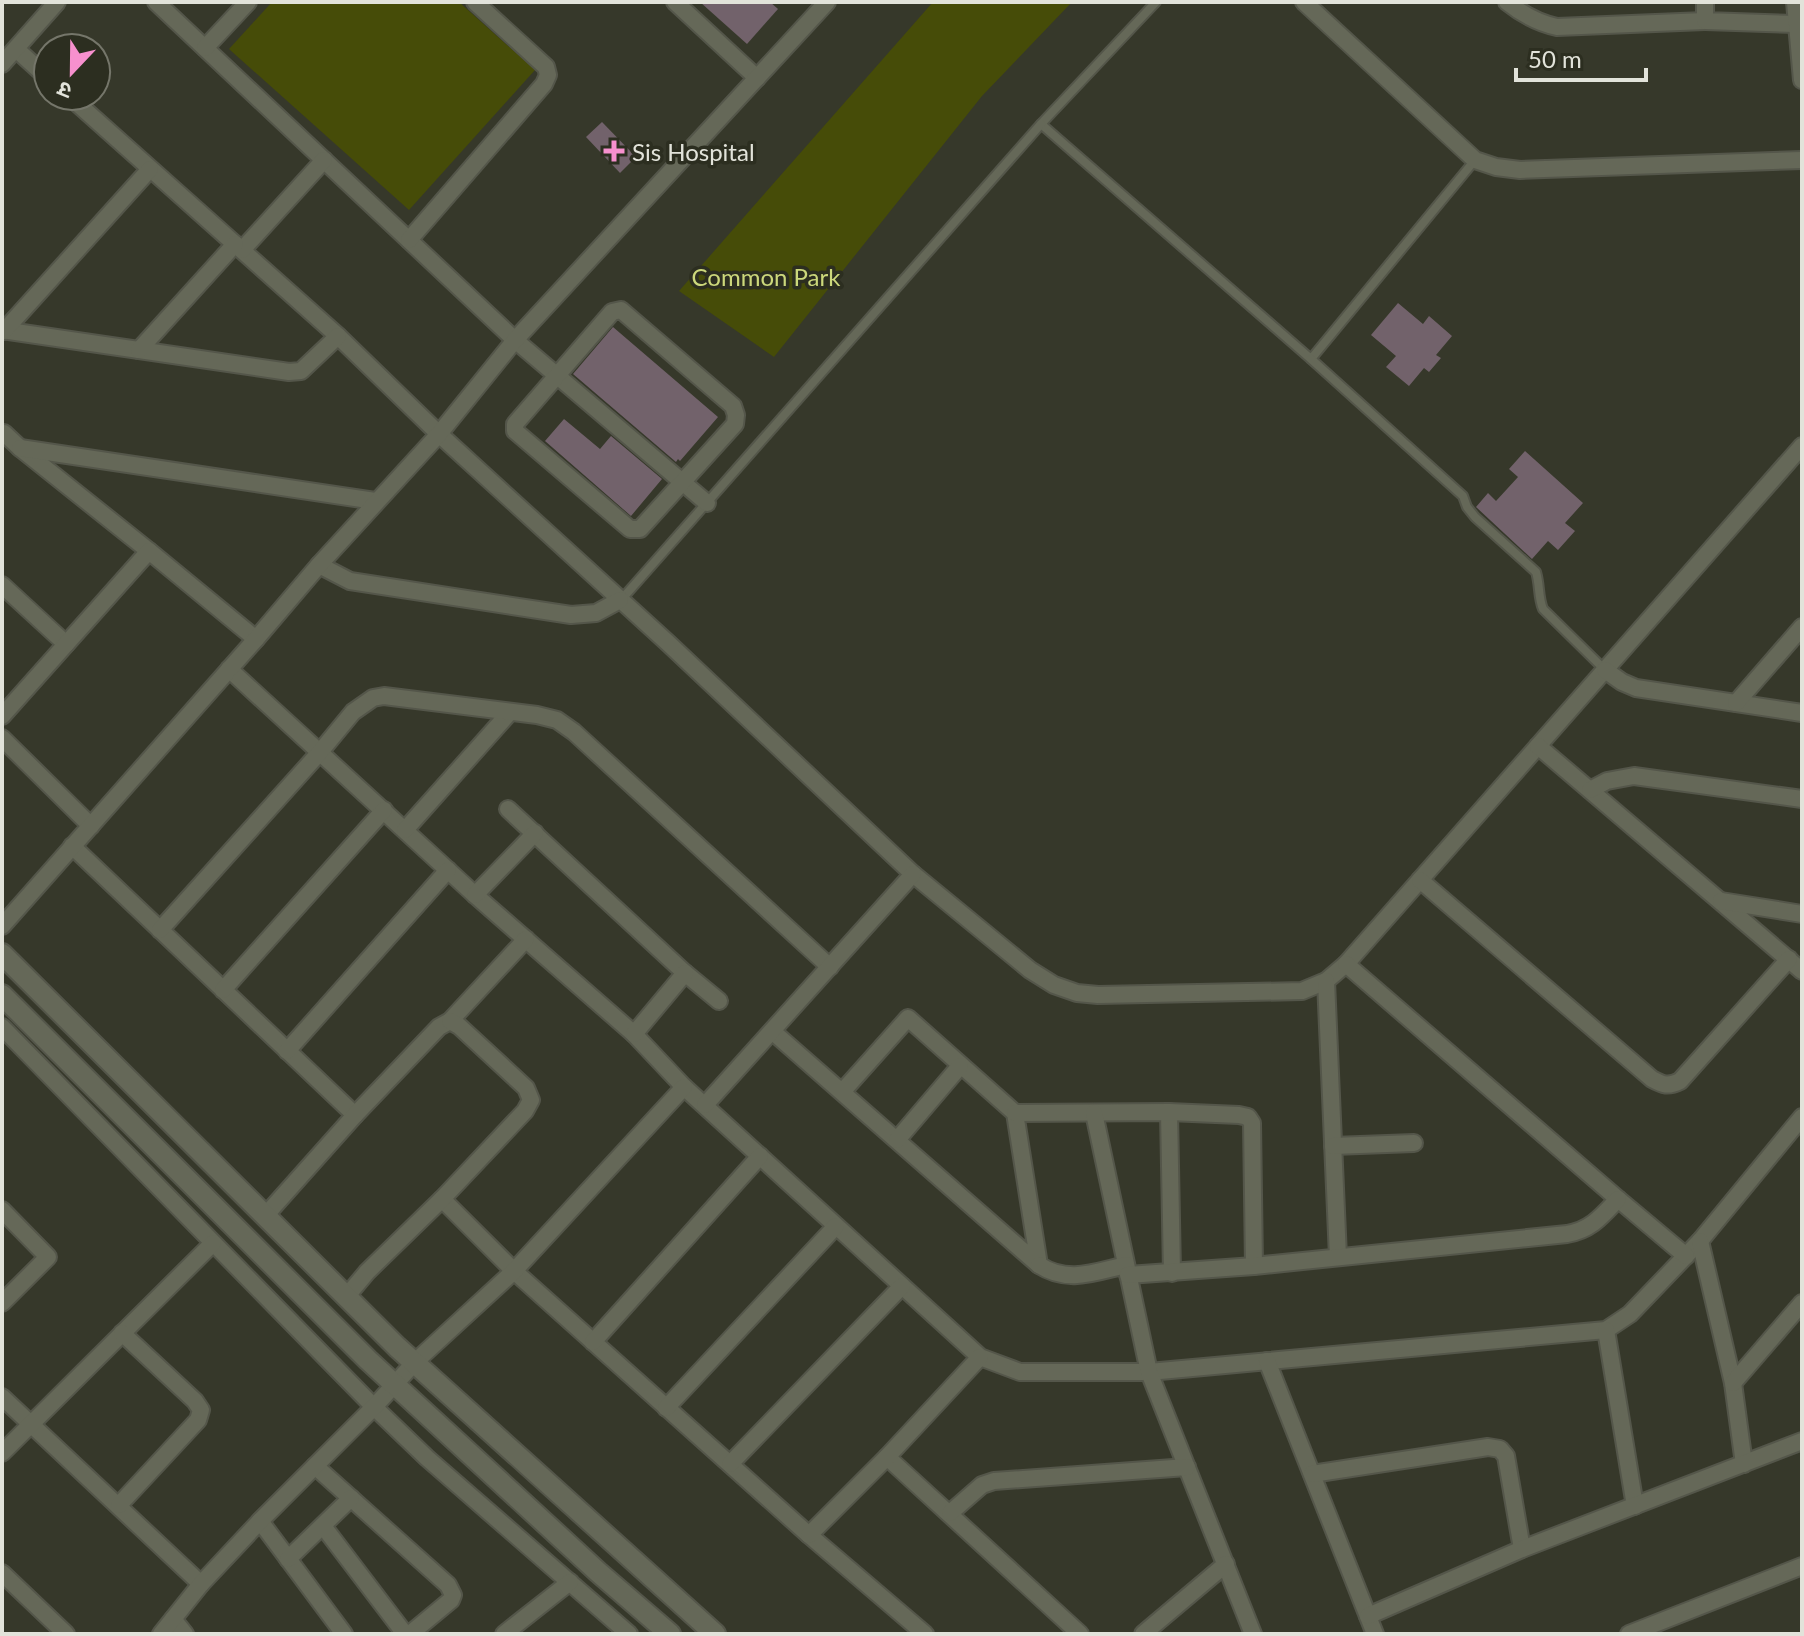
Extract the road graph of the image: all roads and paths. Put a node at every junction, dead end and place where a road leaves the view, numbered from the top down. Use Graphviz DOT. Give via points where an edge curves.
graph roads {
  1 [pos="57,2"];
  2 [pos="156,2"];
  3 [pos="248,2"];
  4 [pos="475,2"];
  5 [pos="675,2"];
  6 [pos="827,2"];
  7 [pos="1156,2"];
  8 [pos="1304,2"];
  9 [pos="1507,2"];
  10 [pos="1705,2"];
  11 [pos="1795,2"];
  12 [pos="1705,21"];
  13 [pos="1796,24"];
  14 [pos="205,48"];
  15 [pos="16,49"];
  16 [pos="2,64"];
  17 [pos="32,64"];
  18 [pos="757,78"];
  19 [pos="1802,80"];
  20 [pos="87,112"];
  21 [pos="1041,124"];
  22 [pos="324,160"];
  23 [pos="1475,160"];
  24 [pos="1802,160"];
  25 [pos="150,169"];
  26 [pos="409,240"];
  27 [pos="238,247"];
  28 [pos="3,330"];
  29 [pos="338,336"];
  30 [pos="515,340"];
  31 [pos="139,350"];
  32 [pos="1311,359"];
  33 [pos="557,376"];
  34 [pos="3,432"];
  35 [pos="439,434"];
  36 [pos="1802,446"];
  37 [pos="20,448"];
  38 [pos="682,483"];
  39 [pos="375,501"];
  40 [pos="707,503"];
  41 [pos="149,551"];
  42 [pos="319,565"];
  43 [pos="2,585"];
  44 [pos="620,600"];
  45 [pos="1802,627"];
  46 [pos="256,639"];
  47 [pos="66,644"];
  48 [pos="1795,644"];
  49 [pos="229,669"];
  50 [pos="1605,670"];
  51 [pos="1736,703"];
  52 [pos="510,712"];
  53 [pos="1802,713"];
  54 [pos="2,716"];
  55 [pos="2,738"];
  56 [pos="1538,746"];
  57 [pos="320,752"];
  58 [pos="1590,790"];
  59 [pos="1802,799"];
  60 [pos="508,809"];
  61 [pos="384,810"];
  62 [pos="91,826"];
  63 [pos="405,830"];
  64 [pos="535,833"];
  65 [pos="72,846"];
  66 [pos="448,870"];
  67 [pos="913,874"];
  68 [pos="1420,880"];
  69 [pos="475,895"];
  70 [pos="1720,901"];
  71 [pos="1802,914"];
  72 [pos="2,926"];
  73 [pos="160,930"];
  74 [pos="526,939"];
  75 [pos="2,954"];
  76 [pos="1789,959"];
  77 [pos="1346,964"];
  78 [pos="830,967"];
  79 [pos="1802,971"];
  80 [pos="685,973"];
  81 [pos="1326,981"];
  82 [pos="223,990"];
  83 [pos="2,995"];
  84 [pos="719,1001"];
  85 [pos="450,1021"];
  86 [pos="2,1027"];
  87 [pos="772,1031"];
  88 [pos="634,1034"];
  89 [pos="287,1051"];
  90 [pos="960,1066"];
  91 [pos="684,1087"];
  92 [pos="842,1092"];
  93 [pos="705,1105"];
  94 [pos="1169,1112"];
  95 [pos="1015,1113"];
  96 [pos="1094,1113"];
  97 [pos="355,1115"];
  98 [pos="1802,1117"];
  99 [pos="897,1140"];
  100 [pos="1414,1143"];
  101 [pos="1333,1146"];
  102 [pos="760,1156"];
  103 [pos="442,1199"];
  104 [pos="1618,1199"];
  105 [pos="2,1210"];
  106 [pos="265,1216"];
  107 [pos="836,1226"];
  108 [pos="1700,1241"];
  109 [pos="213,1243"];
  110 [pos="1686,1256"];
  111 [pos="1338,1257"];
  112 [pos="1039,1265"];
  113 [pos="1254,1266"];
  114 [pos="1127,1270"];
  115 [pos="514,1271"];
  116 [pos="1172,1273"];
  117 [pos="902,1286"];
  118 [pos="346,1297"];
  119 [pos="2,1303"];
  120 [pos="1802,1303"];
  121 [pos="1606,1330"];
  122 [pos="122,1333"];
  123 [pos="593,1342"];
  124 [pos="980,1357"];
  125 [pos="1267,1361"];
  126 [pos="415,1362"];
  127 [pos="1149,1372"];
  128 [pos="1733,1383"];
  129 [pos="395,1384"];
  130 [pos="2,1397"];
  131 [pos="374,1407"];
  132 [pos="666,1408"];
  133 [pos="31,1424"];
  134 [pos="1802,1441"];
  135 [pos="2,1453"];
  136 [pos="887,1457"];
  137 [pos="730,1464"];
  138 [pos="1744,1464"];
  139 [pos="315,1466"];
  140 [pos="1187,1467"];
  141 [pos="1312,1474"];
  142 [pos="351,1498"];
  143 [pos="119,1505"];
  144 [pos="1635,1506"];
  145 [pos="950,1513"];
  146 [pos="260,1521"];
  147 [pos="323,1526"];
  148 [pos="809,1535"];
  149 [pos="1522,1549"];
  150 [pos="288,1559"];
  151 [pos="1226,1564"];
  152 [pos="1802,1566"];
  153 [pos="2,1573"];
  154 [pos="570,1582"];
  155 [pos="201,1584"];
  156 [pos="1368,1616"];
  157 [pos="173,1619"];
  158 [pos="334,1631"];
  159 [pos="507,1633"];
  160 [pos="66,1634"];
  161 [pos="161,1634"];
  162 [pos="185,1634"];
  163 [pos="408,1634"];
  164 [pos="629,1634"];
  165 [pos="670,1634"];
  166 [pos="715,1634"];
  167 [pos="925,1634"];
  168 [pos="1080,1634"];
  169 [pos="1143,1634"];
  170 [pos="1253,1634"];
  171 [pos="1375,1634"];
  172 [pos="1629,1634"];
  1 -- 15 [label="street"];
  2 -- 14 [label="street"];
  3 -- 14 [label="street"];
  4 -- 26 [label="street" via="546,67 548,75"];
  5 -- 18 [label="street"];
  6 -- 18 [label="street"];
  7 -- 21 [label="lane"];
  8 -- 23 [label="street"];
  9 -- 12 [label="street" via="1534,20 1557,27"];
  10 -- 12 [label="street"];
  11 -- 13 [label="street"];
  12 -- 13 [label="street"];
  13 -- 19 [label="street"];
  14 -- 22 [label="street"];
  15 -- 16 [label="street"];
  15 -- 17 [label="street"];
  18 -- 30 [label="street"];
  20 -- 25 [label="street"];
  21 -- 32 [label="lane"];
  21 -- 40 [label="lane"];
  22 -- 26 [label="street"];
  22 -- 27 [label="street"];
  23 -- 24 [label="street" via="1520,170"];
  23 -- 32 [label="lane"];
  25 -- 27 [label="street"];
  25 -- 28 [label="street"];
  26 -- 30 [label="street"];
  27 -- 29 [label="street"];
  27 -- 31 [label="street"];
  28 -- 31 [label="street"];
  29 -- 31 [label="street" via="297,372"];
  29 -- 35 [label="street"];
  30 -- 33 [label="street"];
  30 -- 35 [label="street"];
  32 -- 50 [label="lane" via="1463,496 1475,517 1536,572 1543,609"];
  33 -- 38 [label="street"];
  33 -- 38 [label="street" via="515,424 520,436 630,529 640,529"];
  33 -- 38 [label="street" via="612,312 621,310 629,316 733,406 736,415 735,424"];
  34 -- 37 [label="street"];
  35 -- 39 [label="street"];
  35 -- 44 [label="street"];
  36 -- 50 [label="street"];
  37 -- 39 [label="street"];
  37 -- 41 [label="street"];
  38 -- 40 [label="street"];
  39 -- 42 [label="street"];
  40 -- 44 [label="lane"];
  41 -- 46 [label="street"];
  41 -- 47 [label="street"];
  42 -- 44 [label="street" via="350,581 571,615 596,613"];
  42 -- 46 [label="street"];
  43 -- 47 [label="street"];
  44 -- 67 [label="street"];
  45 -- 48 [label="street"];
  46 -- 49 [label="street"];
  47 -- 54 [label="street"];
  48 -- 51 [label="street"];
  49 -- 57 [label="street"];
  49 -- 62 [label="street"];
  50 -- 51 [label="street" via="1636,688"];
  50 -- 56 [label="street"];
  51 -- 53 [label="street"];
  52 -- 57 [label="street" via="373,698 353,712"];
  52 -- 63 [label="street"];
  52 -- 78 [label="street" via="557,720 574,732"];
  55 -- 62 [label="street"];
  56 -- 58 [label="street"];
  56 -- 68 [label="street"];
  57 -- 61 [label="street"];
  57 -- 73 [label="street"];
  58 -- 59 [label="street" via="1634,776"];
  58 -- 70 [label="street"];
  60 -- 64 [label="street"];
  61 -- 63 [label="street"];
  61 -- 82 [label="street"];
  62 -- 65 [label="street"];
  63 -- 66 [label="street"];
  64 -- 69 [label="street"];
  64 -- 80 [label="street"];
  65 -- 72 [label="street"];
  65 -- 73 [label="street"];
  66 -- 69 [label="street"];
  66 -- 89 [label="street"];
  67 -- 78 [label="street"];
  67 -- 81 [label="street" via="1030,970 1077,993 1302,991"];
  68 -- 76 [label="street" via="1664,1085 1680,1081"];
  68 -- 77 [label="street"];
  69 -- 74 [label="street"];
  70 -- 71 [label="street"];
  70 -- 76 [label="street"];
  73 -- 82 [label="street"];
  74 -- 85 [label="street"];
  74 -- 88 [label="street"];
  75 -- 106 [label="street"];
  76 -- 79 [label="street"];
  77 -- 81 [label="street"];
  77 -- 104 [label="street"];
  78 -- 87 [label="street"];
  80 -- 84 [label="street"];
  80 -- 88 [label="street"];
  81 -- 101 [label="street"];
  82 -- 89 [label="street"];
  83 -- 129 [label="street"];
  85 -- 97 [label="street"];
  85 -- 103 [label="street" via="526,1088 531,1100"];
  86 -- 109 [label="street"];
  87 -- 92 [label="street"];
  87 -- 93 [label="street"];
  88 -- 91 [label="street"];
  89 -- 97 [label="street"];
  90 -- 92 [label="street" via="908,1018"];
  90 -- 95 [label="street"];
  90 -- 99 [label="street"];
  91 -- 93 [label="street"];
  91 -- 115 [label="street"];
  92 -- 99 [label="street"];
  93 -- 102 [label="street"];
  94 -- 96 [label="street"];
  94 -- 113 [label="street" via="1239,1115 1252,1123"];
  94 -- 116 [label="street"];
  95 -- 96 [label="street"];
  95 -- 112 [label="street"];
  96 -- 114 [label="street"];
  97 -- 106 [label="street"];
  98 -- 108 [label="street"];
  99 -- 112 [label="street"];
  100 -- 101 [label="street"];
  101 -- 111 [label="street"];
  102 -- 107 [label="street"];
  102 -- 123 [label="street"];
  103 -- 115 [label="street"];
  103 -- 118 [label="street"];
  104 -- 110 [label="street"];
  104 -- 111 [label="street" via="1595,1224 1578,1233"];
  105 -- 119 [label="street" via="48,1257"];
  106 -- 118 [label="street"];
  107 -- 117 [label="street"];
  107 -- 132 [label="street"];
  108 -- 110 [label="street"];
  108 -- 128 [label="street"];
  109 -- 122 [label="street"];
  109 -- 131 [label="street"];
  110 -- 121 [label="street" via="1630,1314"];
  111 -- 113 [label="street"];
  112 -- 114 [label="street" via="1072,1277"];
  113 -- 116 [label="street"];
  114 -- 116 [label="street"];
  114 -- 127 [label="street"];
  115 -- 123 [label="street"];
  115 -- 126 [label="street"];
  117 -- 124 [label="street"];
  117 -- 137 [label="street"];
  118 -- 126 [label="street"];
  120 -- 128 [label="street"];
  121 -- 125 [label="street"];
  121 -- 144 [label="street"];
  122 -- 133 [label="street"];
  122 -- 143 [label="street" via="201,1410 198,1420"];
  123 -- 132 [label="street"];
  124 -- 127 [label="street" via="1020,1372"];
  124 -- 136 [label="street"];
  125 -- 127 [label="street"];
  125 -- 141 [label="street"];
  126 -- 129 [label="street"];
  126 -- 166 [label="street"];
  127 -- 140 [label="street"];
  128 -- 138 [label="street"];
  129 -- 131 [label="street"];
  129 -- 165 [label="street"];
  130 -- 133 [label="street"];
  131 -- 139 [label="street"];
  131 -- 154 [label="street"];
  132 -- 137 [label="street"];
  133 -- 135 [label="street"];
  133 -- 143 [label="street"];
  134 -- 138 [label="street"];
  136 -- 145 [label="street"];
  136 -- 148 [label="street"];
  137 -- 148 [label="street"];
  138 -- 144 [label="street"];
  139 -- 142 [label="street"];
  139 -- 146 [label="street"];
  140 -- 145 [label="street" via="994,1481"];
  140 -- 151 [label="street"];
  141 -- 149 [label="street" via="1500,1449 1506,1456"];
  141 -- 156 [label="street"];
  142 -- 147 [label="street"];
  142 -- 163 [label="street" via="452,1591 451,1600"];
  143 -- 155 [label="street"];
  144 -- 149 [label="street"];
  145 -- 168 [label="street"];
  146 -- 150 [label="street"];
  146 -- 155 [label="street"];
  147 -- 150 [label="street"];
  147 -- 163 [label="street"];
  148 -- 167 [label="street"];
  149 -- 156 [label="street"];
  150 -- 158 [label="street"];
  151 -- 169 [label="street"];
  151 -- 170 [label="street"];
  152 -- 172 [label="street"];
  153 -- 160 [label="street"];
  154 -- 159 [label="street"];
  154 -- 164 [label="street"];
  155 -- 157 [label="street"];
  156 -- 171 [label="street"];
  157 -- 161 [label="street"];
  157 -- 162 [label="street"];
}
